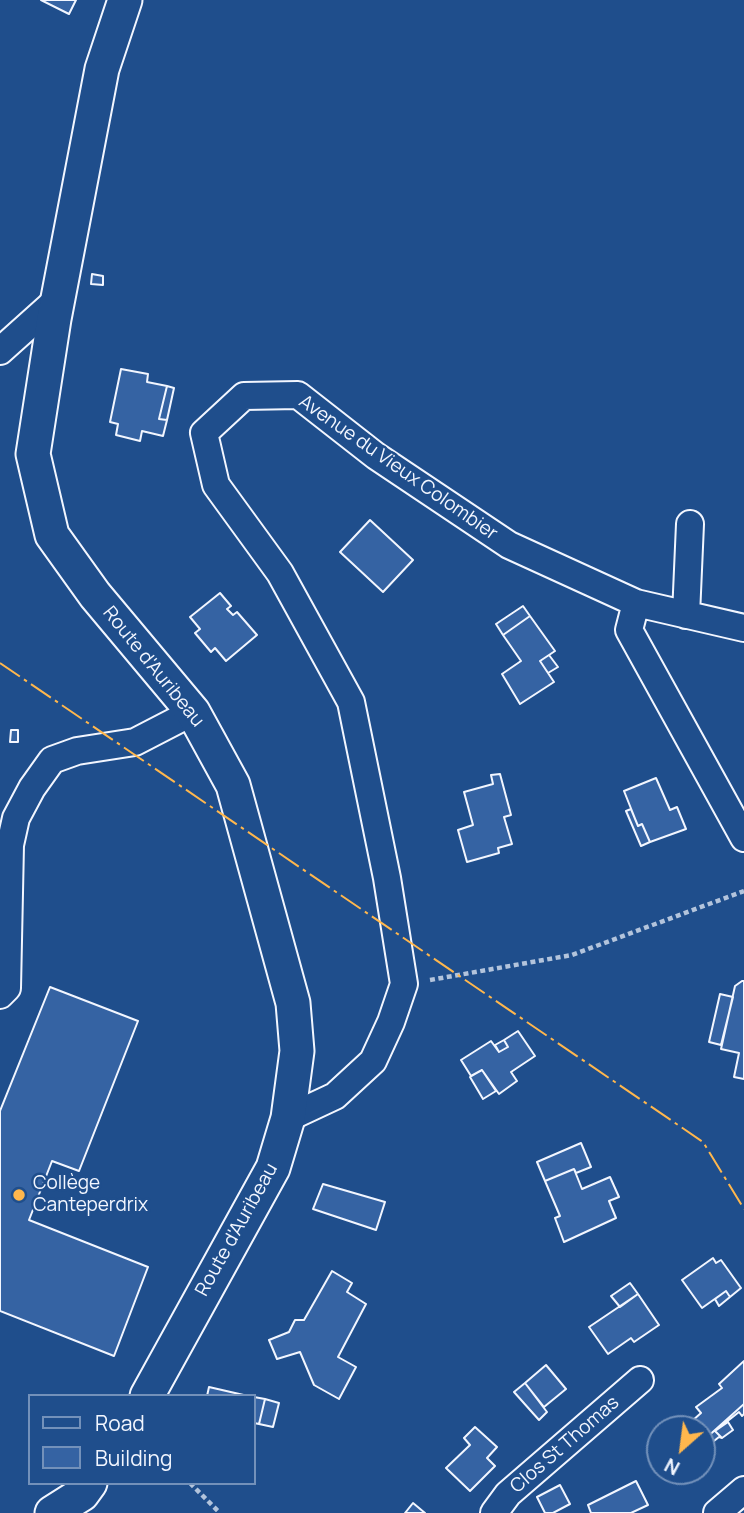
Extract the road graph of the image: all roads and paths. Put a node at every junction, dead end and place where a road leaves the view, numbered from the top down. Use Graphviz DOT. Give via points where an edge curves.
graph roads {
  1 [pos="125,0"];
  2 [pos="58,299"];
  3 [pos="0,351"];
  4 [pos="690,524"];
  5 [pos="636,603"];
  6 [pos="686,615"];
  7 [pos="744,628"];
  8 [pos="193,712"];
  9 [pos="744,838"];
  10 [pos="744,891"];
  11 [pos="404,984"];
  12 [pos="0,995"];
  13 [pos="288,1118"];
  14 [pos="640,1380"];
  15 [pos="148,1394"];
  16 [pos="89,1485"];
  17 [pos="192,1485"];
  18 [pos="744,1490"];
  19 [pos="52,1513"];
  20 [pos="220,1513"];
  21 [pos="494,1513"];
  22 [pos="717,1513"];
  1 -- 2 [label="street, Route d'Auribeau" via="102,69"];
  2 -- 3 [label="street"];
  2 -- 8 [label="street, Route d'Auribeau" via="33,454 52,535 95,595"];
  4 -- 6 [label="street"];
  5 -- 6 [label="street, Avenue du Vieux Colombier"];
  5 -- 9 [label="street" via="629,630"];
  5 -- 11 [label="street, Avenue du Vieux Colombier" via="509,545 376,456 298,395 244,396 204,433 216,485 280,573 351,702"];
  6 -- 7 [label="street, Avenue du Vieux Colombier"];
  8 -- 12 [label="street" via="135,742 52,760 32,788 16,818 10,845 6,988"];
  8 -- 13 [label="street, Route d'Auribeau" via="233,785 293,1003 297,1051"];
  10 -- 11 [label="path" via="572,955"];
  11 -- 13 [label="street, Avenue du Vieux Colombier" via="373,1061 335,1096"];
  13 -- 15 [label="street, Route d'Auribeau" via="273,1168"];
  14 -- 21 [label="street, Clos St Thomas" via="508,1494"];
  16 -- 19 [label="street"];
  17 -- 20 [label="path"];
  18 -- 22 [label="street"];
}
